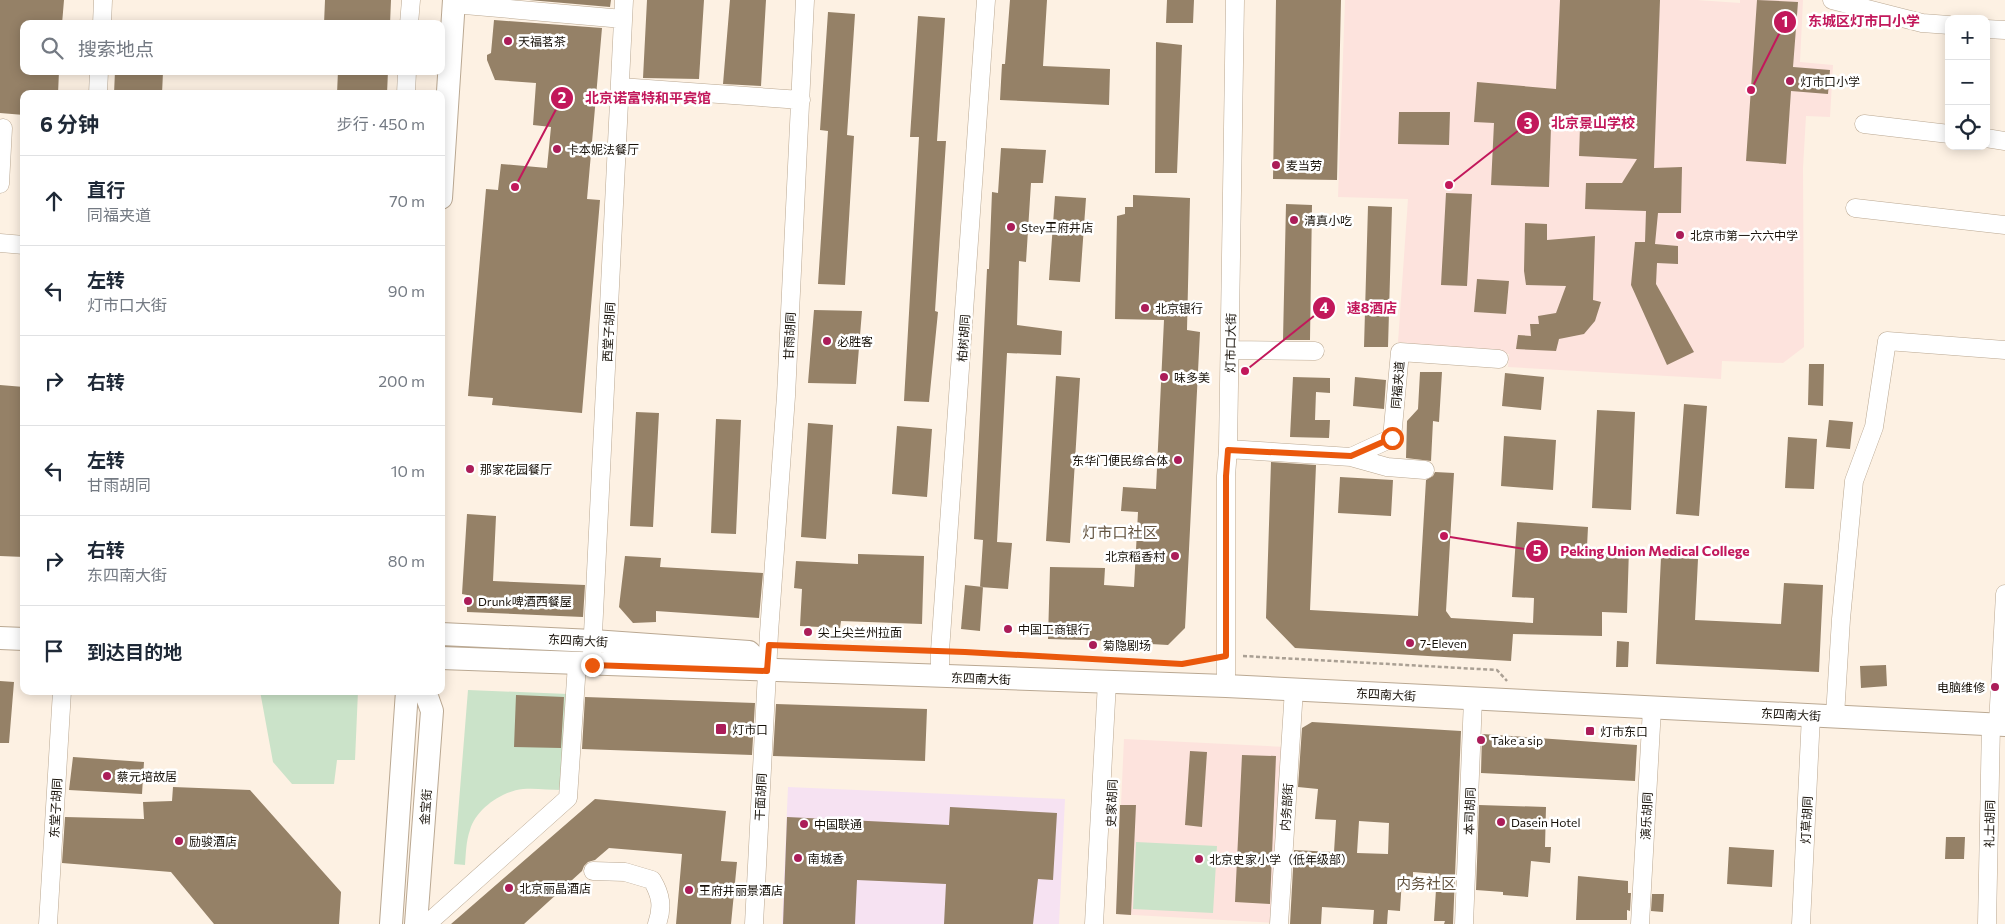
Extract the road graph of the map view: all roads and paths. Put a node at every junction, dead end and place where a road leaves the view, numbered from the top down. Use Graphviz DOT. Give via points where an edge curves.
graph roads {
  1 [pos="103,0"];
  2 [pos="410,0"];
  3 [pos="624,0"];
  4 [pos="806,0"];
  5 [pos="986,0"];
  6 [pos="1235,0"];
  7 [pos="1832,0"];
  8 [pos="453,2"];
  9 [pos="503,4"];
  10 [pos="623,19"];
  11 [pos="102,20"];
  12 [pos="409,20"];
  13 [pos="1945,25"];
  14 [pos="1990,29"];
  15 [pos="2005,30"];
  16 [pos="99,75"];
  17 [pos="407,75"];
  18 [pos="620,87"];
  19 [pos="98,90"];
  20 [pos="406,90"];
  21 [pos="445,93"];
  22 [pos="801,100"];
  23 [pos="1864,124"];
  24 [pos="3,128"];
  25 [pos="1945,134"];
  26 [pos="1990,138"];
  27 [pos="2005,140"];
  28 [pos="0,184"];
  29 [pos="1855,208"];
  30 [pos="2005,224"];
  31 [pos="0,243"];
  32 [pos="20,245"];
  33 [pos="1230,350"];
  34 [pos="2005,350"];
  35 [pos="1315,351"];
  36 [pos="1499,358"];
  37 [pos="1228,450"];
  38 [pos="1351,456"];
  39 [pos="1425,470"];
  40 [pos="2005,594"];
  41 [pos="445,634"];
  42 [pos="0,638"];
  43 [pos="20,639"];
  44 [pos="593,641"];
  45 [pos="769,645"];
  46 [pos="940,651"];
  47 [pos="1226,656"];
  48 [pos="445,658"];
  49 [pos="584,664"];
  50 [pos="767,671"];
  51 [pos="940,677"];
  52 [pos="1111,683"];
  53 [pos="1226,686"];
  54 [pos="1294,689"];
  55 [pos="62,695"];
  56 [pos="407,695"];
  57 [pos="426,695"];
  58 [pos="1473,699"];
  59 [pos="1528,701"];
  60 [pos="1652,708"];
  61 [pos="1811,715"];
  62 [pos="1835,716"];
  63 [pos="1998,724"];
  64 [pos="593,871"];
  65 [pos="48,924"];
  66 [pos="391,924"];
  67 [pos="416,924"];
  68 [pos="427,924"];
  69 [pos="657,924"];
  70 [pos="754,924"];
  71 [pos="1094,924"];
  72 [pos="1106,924"];
  73 [pos="1279,924"];
  74 [pos="1464,924"];
  75 [pos="1640,924"];
  76 [pos="1801,924"];
  77 [pos="1987,924"];
  1 -- 11 [label="street"];
  2 -- 12 [label="street"];
  3 -- 10 [label="street, 西堂子胡同"];
  4 -- 22 [label="street, 甘雨胡同"];
  5 -- 46 [label="street, 柏树胡同"];
  6 -- 33 [label="street, 灯市口大街"];
  7 -- 13 [label="street" via="1922,23"];
  8 -- 9 [label="street"];
  8 -- 21 [label="main road"];
  9 -- 10 [label="street"];
  10 -- 18 [label="street, 西堂子胡同"];
  14 -- 15 [label="street"];
  16 -- 19 [label="street"];
  17 -- 20 [label="street"];
  18 -- 22 [label="street"];
  18 -- 44 [label="street, 西堂子胡同"];
  22 -- 45 [label="street, 甘雨胡同"];
  23 -- 25 [label="street"];
  24 -- 28 [label="street"];
  26 -- 27 [label="street"];
  29 -- 30 [label="street"];
  31 -- 32 [label="street"];
  33 -- 35 [label="street"];
  33 -- 37 [label="street, 灯市口大街"];
  34 -- 62 [label="street" via="1887,341 1874,427 1854,481"];
  36 -- 38 [label="street, 同福夹道" via="1400,352 1392,438"];
  37 -- 38 [label="street, 同福夹道"];
  37 -- 47 [label="street, 灯市口大街"];
  38 -- 39 [label="street" via="1387,467"];
  40 -- 63 [label="street, 礼士胡同"];
  41 -- 44 [label="main road, 东四南大街"];
  42 -- 43 [label="main road"];
  44 -- 49 [label="street, 西堂子胡同"];
  44 -- 50 [label="main road, 东四南大街" via="749,652"];
  45 -- 46 [label="path"];
  45 -- 50 [label="street, 甘雨胡同"];
  46 -- 47 [label="path" via="1182,664"];
  46 -- 51 [label="street, 柏树胡同"];
  47 -- 53 [label="street, 灯市口大街"];
  47 -- 59 [label="path" via="1497,670"];
  48 -- 49 [label="main road, 东四南大街"];
  49 -- 50 [label="main road, 东四南大街"];
  49 -- 68 [label="street, 西堂子胡同" via="568,798"];
  50 -- 51 [label="main road, 东四南大街"];
  50 -- 70 [label="street, 干面胡同"];
  51 -- 52 [label="main road, 东四南大街"];
  52 -- 53 [label="main road, 东四南大街"];
  52 -- 71 [label="street"];
  52 -- 72 [label="street, 史家胡同"];
  53 -- 54 [label="main road, 东四南大街"];
  54 -- 58 [label="main road, 东四南大街"];
  54 -- 73 [label="street, 内务部街"];
  55 -- 65 [label="street, 东堂子胡同"];
  56 -- 66 [label="main road, 金宝街"];
  57 -- 67 [label="main road, 金宝街" via="432,711"];
  58 -- 59 [label="main road, 东四南大街"];
  58 -- 74 [label="street, 本司胡同"];
  59 -- 60 [label="main road, 东四南大街"];
  60 -- 61 [label="main road, 东四南大街"];
  60 -- 75 [label="street, 演乐胡同"];
  61 -- 62 [label="main road, 东四南大街"];
  61 -- 76 [label="street, 灯草胡同"];
  62 -- 63 [label="main road, 东四南大街"];
  63 -- 77 [label="street, 礼士胡同"];
  64 -- 69 [label="street" via="625,872 652,880 660,894"];
}
